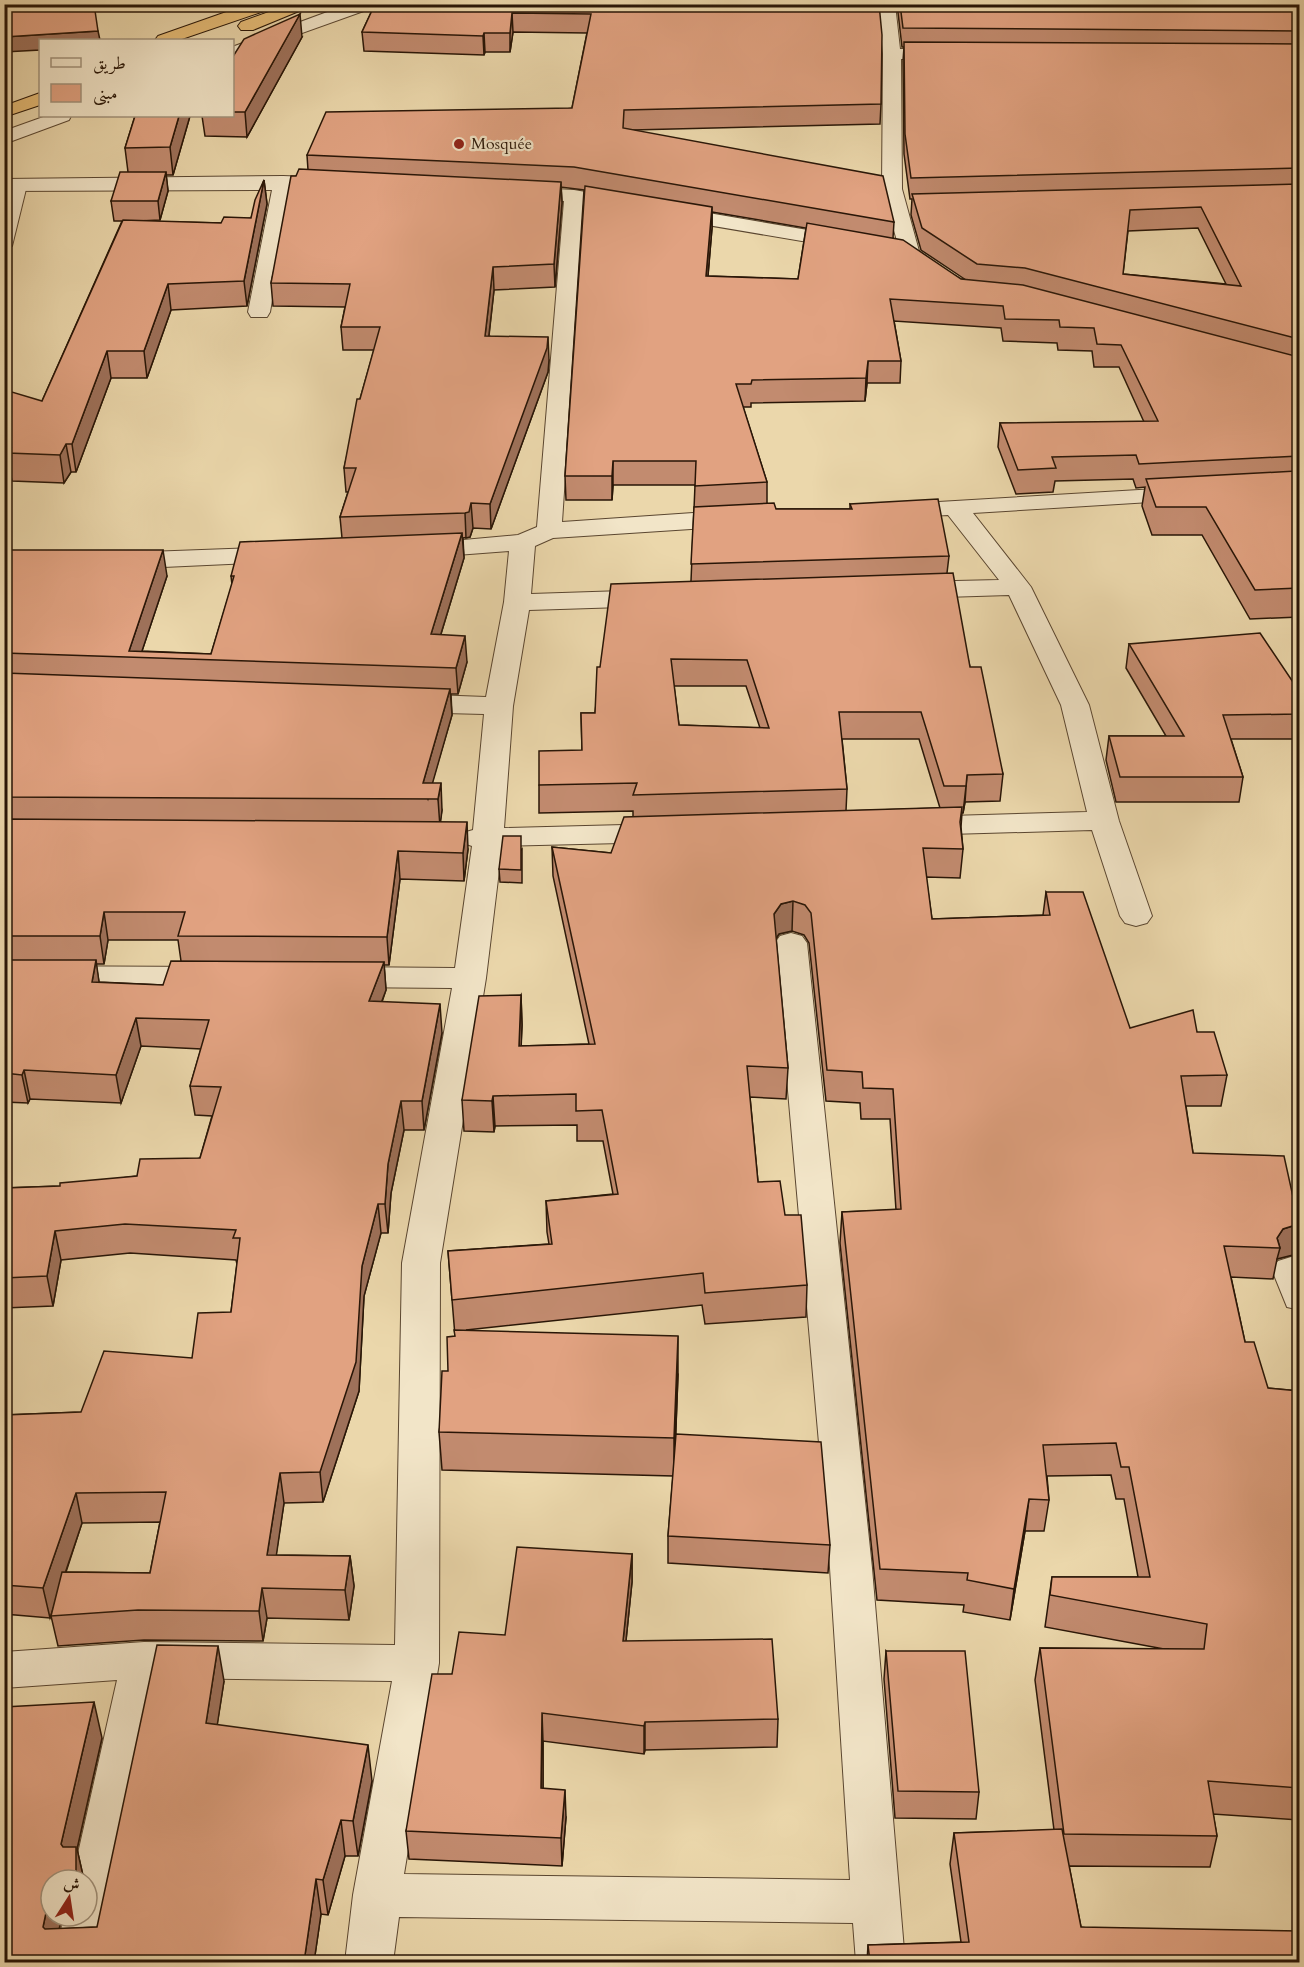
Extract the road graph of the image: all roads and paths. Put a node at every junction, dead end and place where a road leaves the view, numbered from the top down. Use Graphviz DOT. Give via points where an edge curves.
graph roads {
  1 [pos="267,4"];
  2 [pos="308,4"];
  3 [pos="366,4"];
  4 [pos="887,4"];
  5 [pos="167,39"];
  6 [pos="209,39"];
  7 [pos="234,52"];
  8 [pos="892,54"];
  9 [pos="964,54"];
  10 [pos="39,83"];
  11 [pos="4,96"];
  12 [pos="39,99"];
  13 [pos="4,112"];
  14 [pos="59,117"];
  15 [pos="4,138"];
  16 [pos="283,182"];
  17 [pos="352,184"];
  18 [pos="12,185"];
  19 [pos="492,192"];
  20 [pos="574,196"];
  21 [pos="897,207"];
  22 [pos="921,207"];
  23 [pos="4,246"];
  24 [pos="863,246"];
  25 [pos="886,250"];
  26 [pos="909,254"];
  27 [pos="948,281"];
  28 [pos="259,312"];
  29 [pos="1216,493"];
  30 [pos="955,507"];
  31 [pos="872,511"];
  32 [pos="766,516"];
  33 [pos="536,536"];
  34 [pos="393,551"];
  35 [pos="311,554"];
  36 [pos="99,562"];
  37 [pos="1018,587"];
  38 [pos="887,591"];
  39 [pos="684,597"];
  40 [pos="517,602"];
  41 [pos="382,702"];
  42 [pos="500,706"];
  43 [pos="1104,820"];
  44 [pos="891,827"];
  45 [pos="690,833"];
  46 [pos="471,838"];
  47 [pos="1136,916"];
  48 [pos="791,943"];
  49 [pos="4,976"];
  50 [pos="243,977"];
  51 [pos="315,977"];
  52 [pos="470,978"];
  53 [pos="1299,1270"];
  54 [pos="1299,1297"];
  55 [pos="144,1660"];
  56 [pos="417,1663"];
  57 [pos="4,1670"];
  58 [pos="378,1894"];
  59 [pos="875,1902"];
  60 [pos="78,1962"];
  61 [pos="369,1962"];
  62 [pos="880,1962"];
  1 -- 5 [label="highway"];
  2 -- 6 [label="highway"];
  3 -- 7 [label="street"];
  4 -- 8 [label="street"];
  8 -- 9 [label="street"];
  8 -- 21 [label="street" via="892,189"];
  10 -- 11 [label="highway"];
  12 -- 13 [label="highway"];
  14 -- 15 [label="street"];
  16 -- 17 [label="street"];
  16 -- 18 [label="street"];
  16 -- 28 [label="street"];
  18 -- 23 [label="lane"];
  19 -- 20 [label="street"];
  20 -- 24 [label="street"];
  20 -- 33 [label="street"];
  21 -- 22 [label="street"];
  21 -- 26 [label="street"];
  25 -- 26 [label="street"];
  26 -- 27 [label="street"];
  29 -- 30 [label="street"];
  30 -- 31 [label="street"];
  30 -- 37 [label="street"];
  32 -- 33 [label="street"];
  33 -- 34 [label="street" via="466,548"];
  33 -- 40 [label="street"];
  35 -- 36 [label="street"];
  37 -- 38 [label="street"];
  37 -- 43 [label="street" via="1075,705"];
  39 -- 40 [label="street"];
  40 -- 42 [label="street"];
  41 -- 42 [label="street"];
  42 -- 46 [label="street"];
  43 -- 44 [label="street"];
  43 -- 47 [label="street"];
  45 -- 46 [label="street"];
  46 -- 52 [label="street"];
  48 -- 59 [label="street" via="851,1568"];
  49 -- 50 [label="street"];
  51 -- 52 [label="street"];
  52 -- 56 [label="street" via="421,1263"];
  53 -- 54 [label="street" via="1291,1270"];
  55 -- 56 [label="street"];
  55 -- 57 [label="street"];
  55 -- 60 [label="street"];
  56 -- 58 [label="street"];
  58 -- 59 [label="street"];
  58 -- 61 [label="street"];
  59 -- 62 [label="street"];
}
